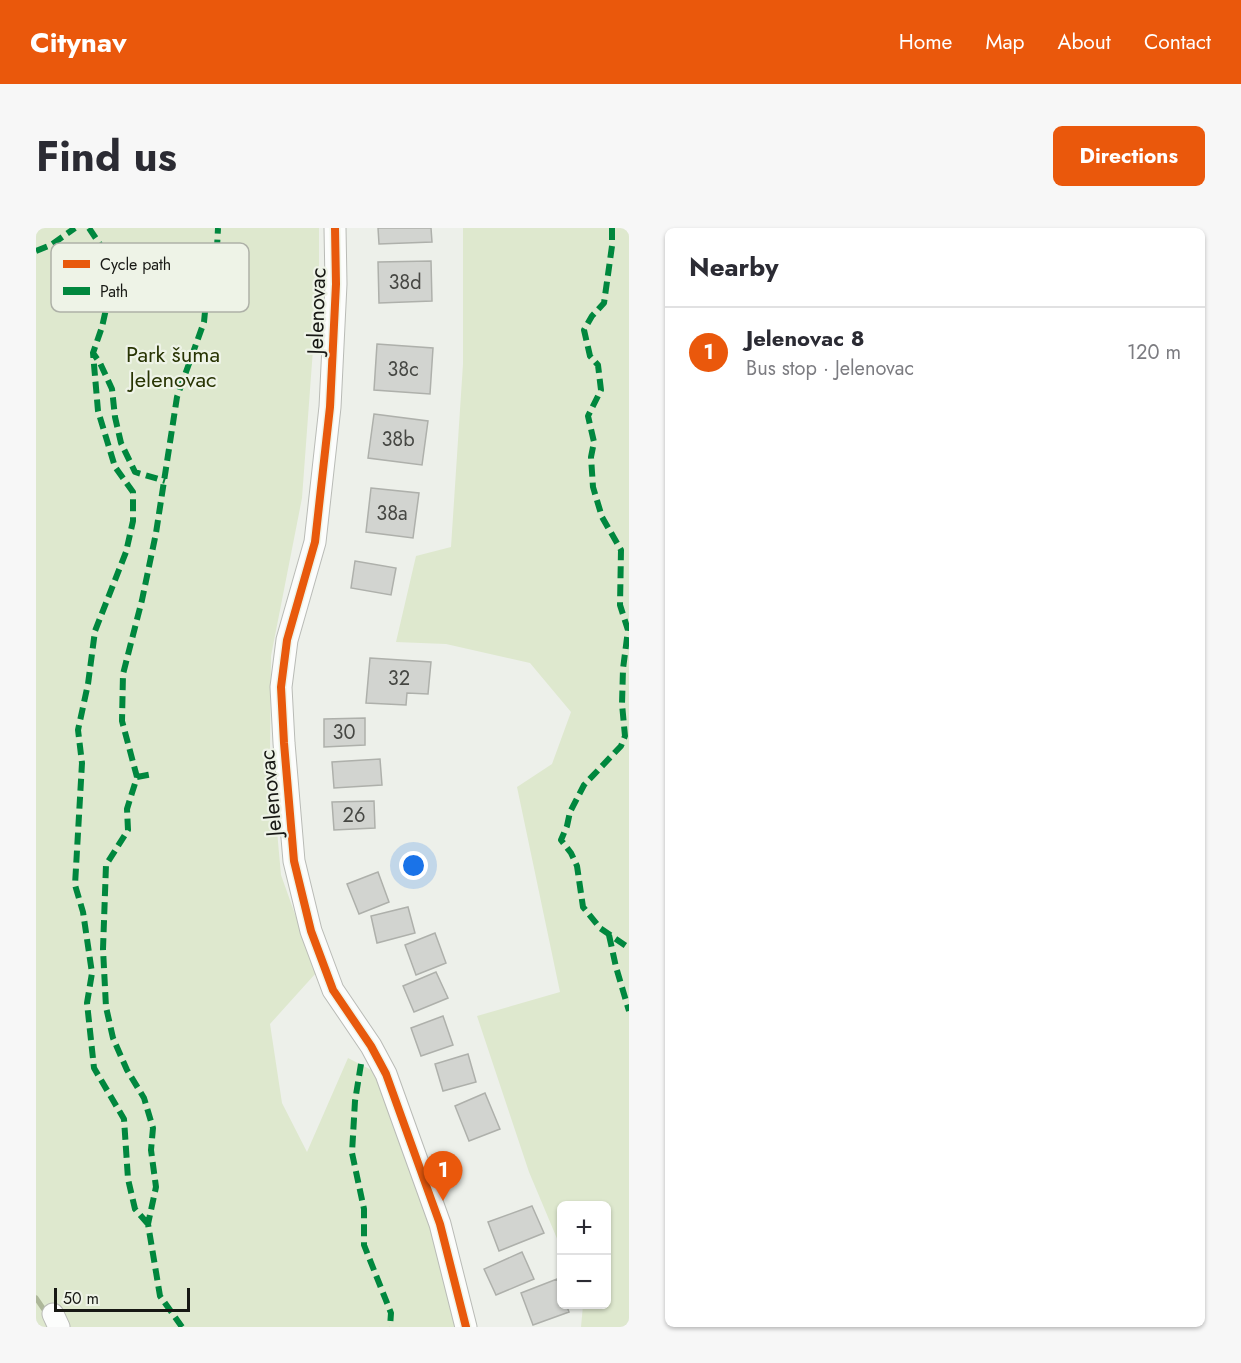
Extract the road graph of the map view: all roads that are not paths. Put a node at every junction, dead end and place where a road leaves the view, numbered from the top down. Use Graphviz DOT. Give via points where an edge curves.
graph roads {
  1 [pos="335,228"];
  2 [pos="466,1327"];
  1 -- 2 [label="street, Jelenovac" via="330,407 315,542 286,640 281,687 294,861 311,931 333,990 386,1074 440,1224"];
}
